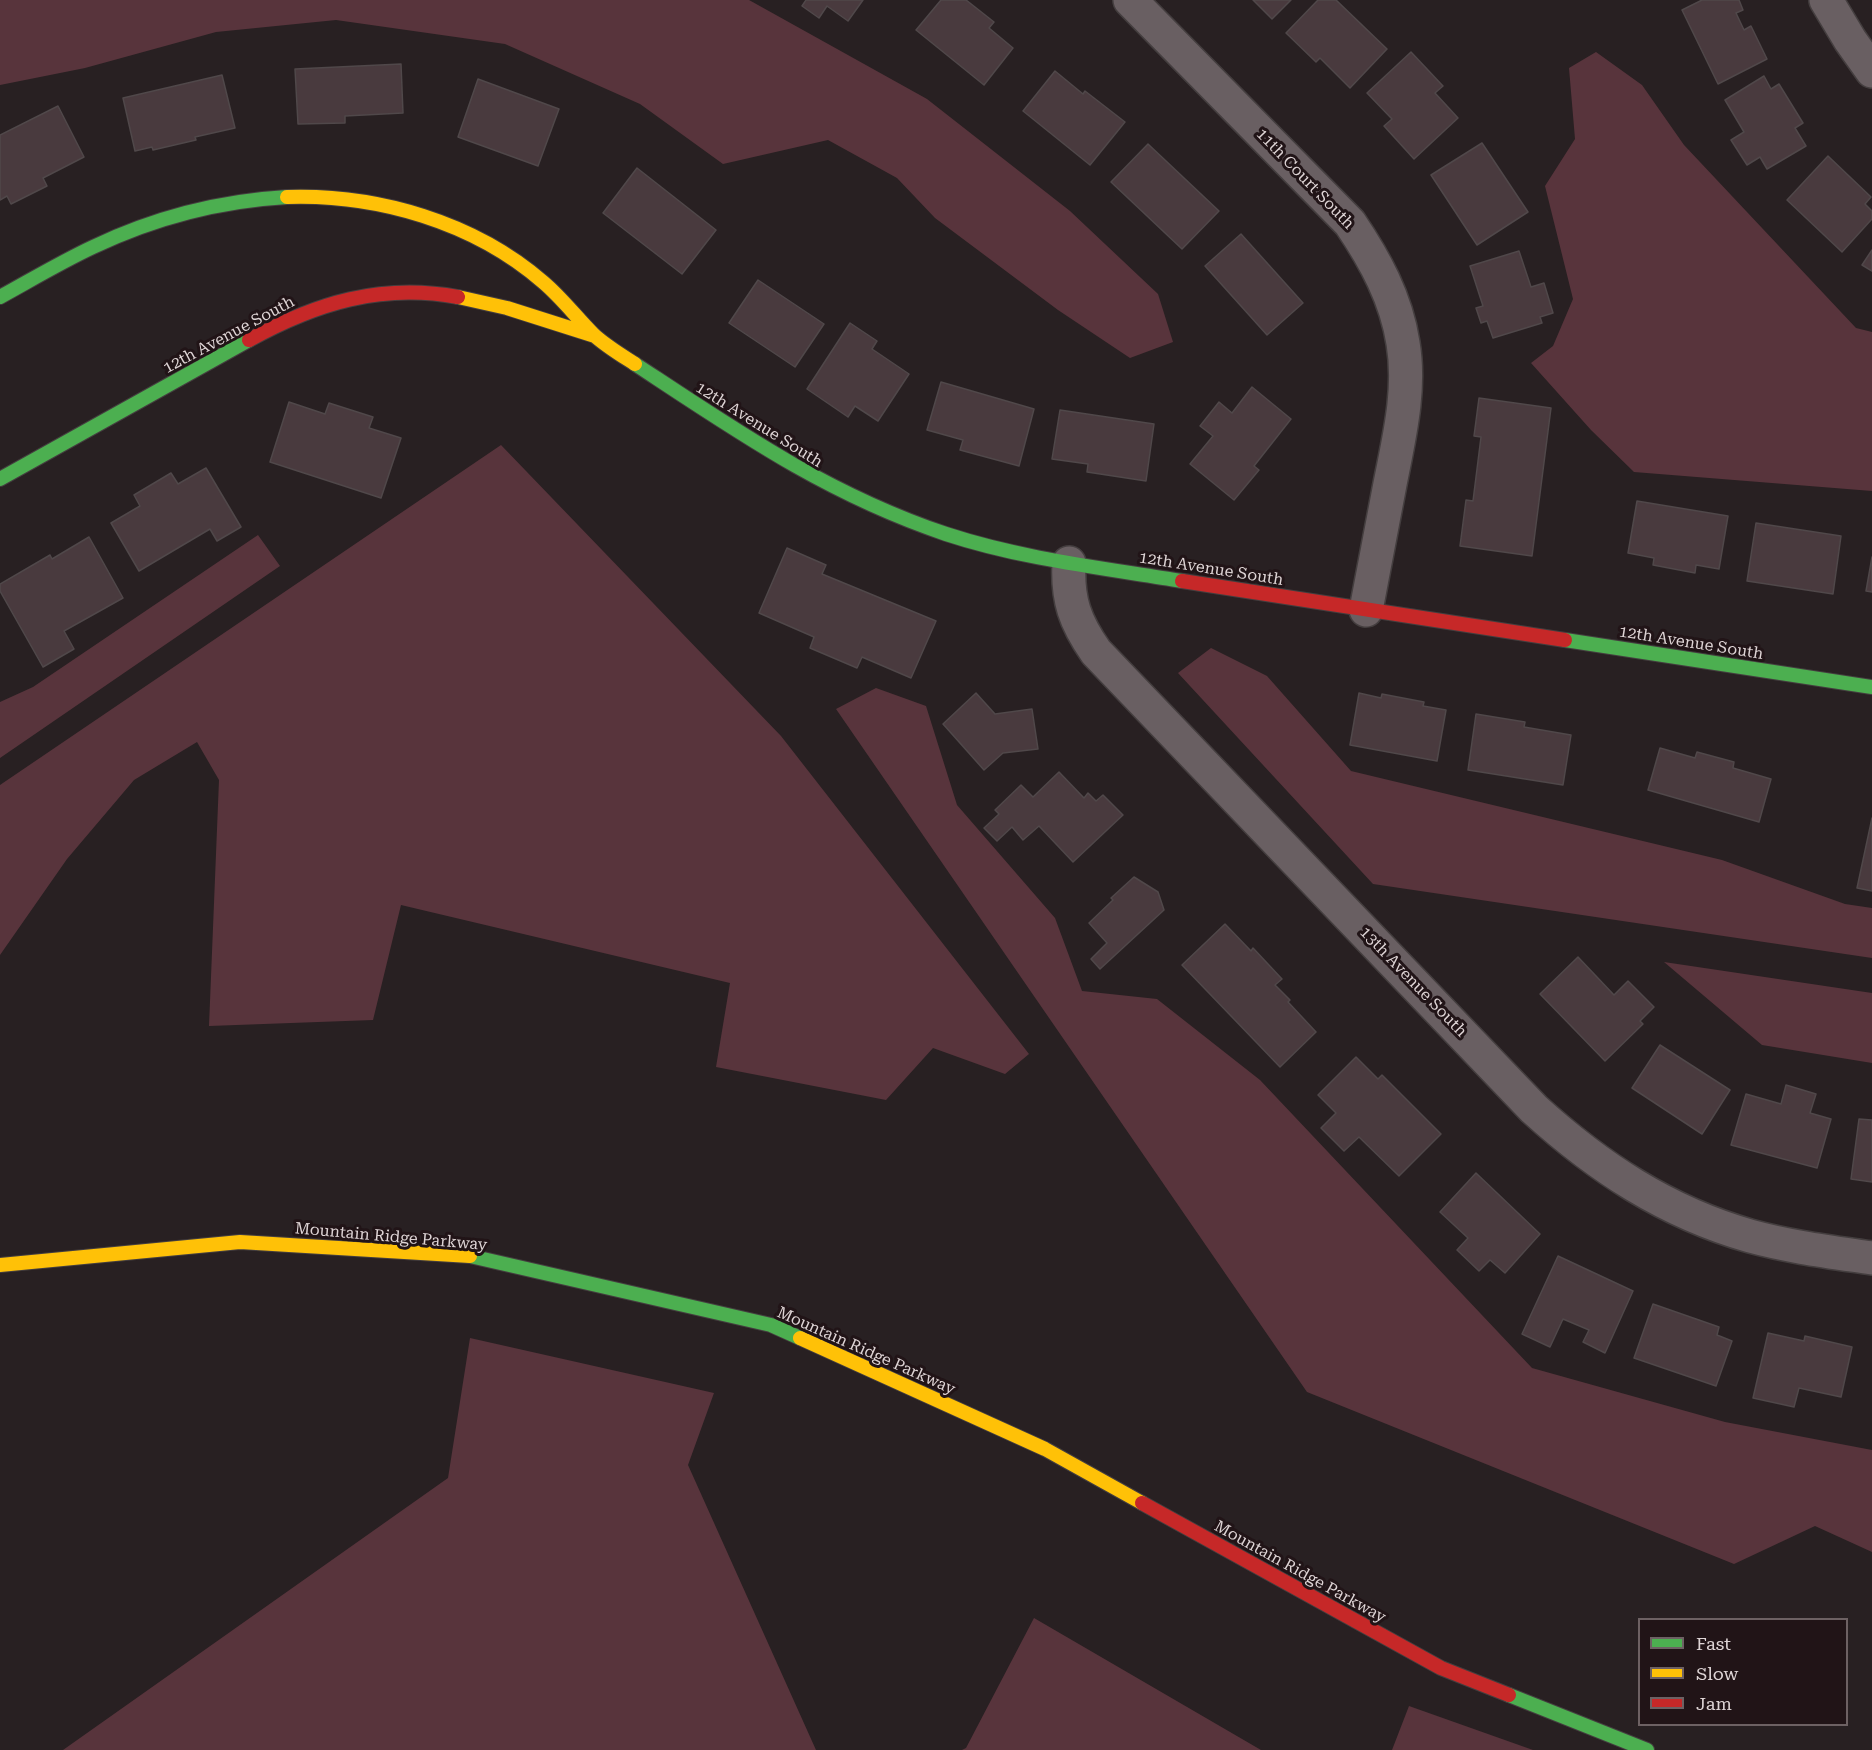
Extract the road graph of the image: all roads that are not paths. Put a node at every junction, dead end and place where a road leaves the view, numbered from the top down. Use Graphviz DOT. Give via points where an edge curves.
graph roads {
  1 [pos="1130,0"];
  2 [pos="1826,0"];
  3 [pos="1872,70"];
  4 [pos="0,297"];
  5 [pos="596,336"];
  6 [pos="0,479"];
  7 [pos="1069,563"];
  8 [pos="1366,610"];
  9 [pos="1872,687"];
  10 [pos="1872,1258"];
  11 [pos="0,1265"];
  12 [pos="1647,1750"];
  1 -- 8 [label="street, 11th Court South" via="1350,223 1385,282 1403,344 1404,405"];
  2 -- 3 [label="street"];
  4 -- 5 [label="street, 12th Avenue South" via="118,235 165,218 213,205 263,198 313,198 393,207 459,229 544,281"];
  5 -- 6 [label="street, 12th Avenue South" via="468,297 395,293 356,297 282,322"];
  5 -- 7 [label="street, 12th Avenue South" via="760,448 852,497 945,534"];
  7 -- 8 [label="street, 12th Avenue South"];
  7 -- 10 [label="street, 13th Avenue South" via="1074,613 1096,652 1567,1139 1640,1190 1712,1223 1788,1245"];
  8 -- 9 [label="street, 12th Avenue South"];
  11 -- 12 [label="street, Mountain Ridge Parkway" via="240,1242 472,1256 771,1325 1045,1449 1441,1668"];
}
